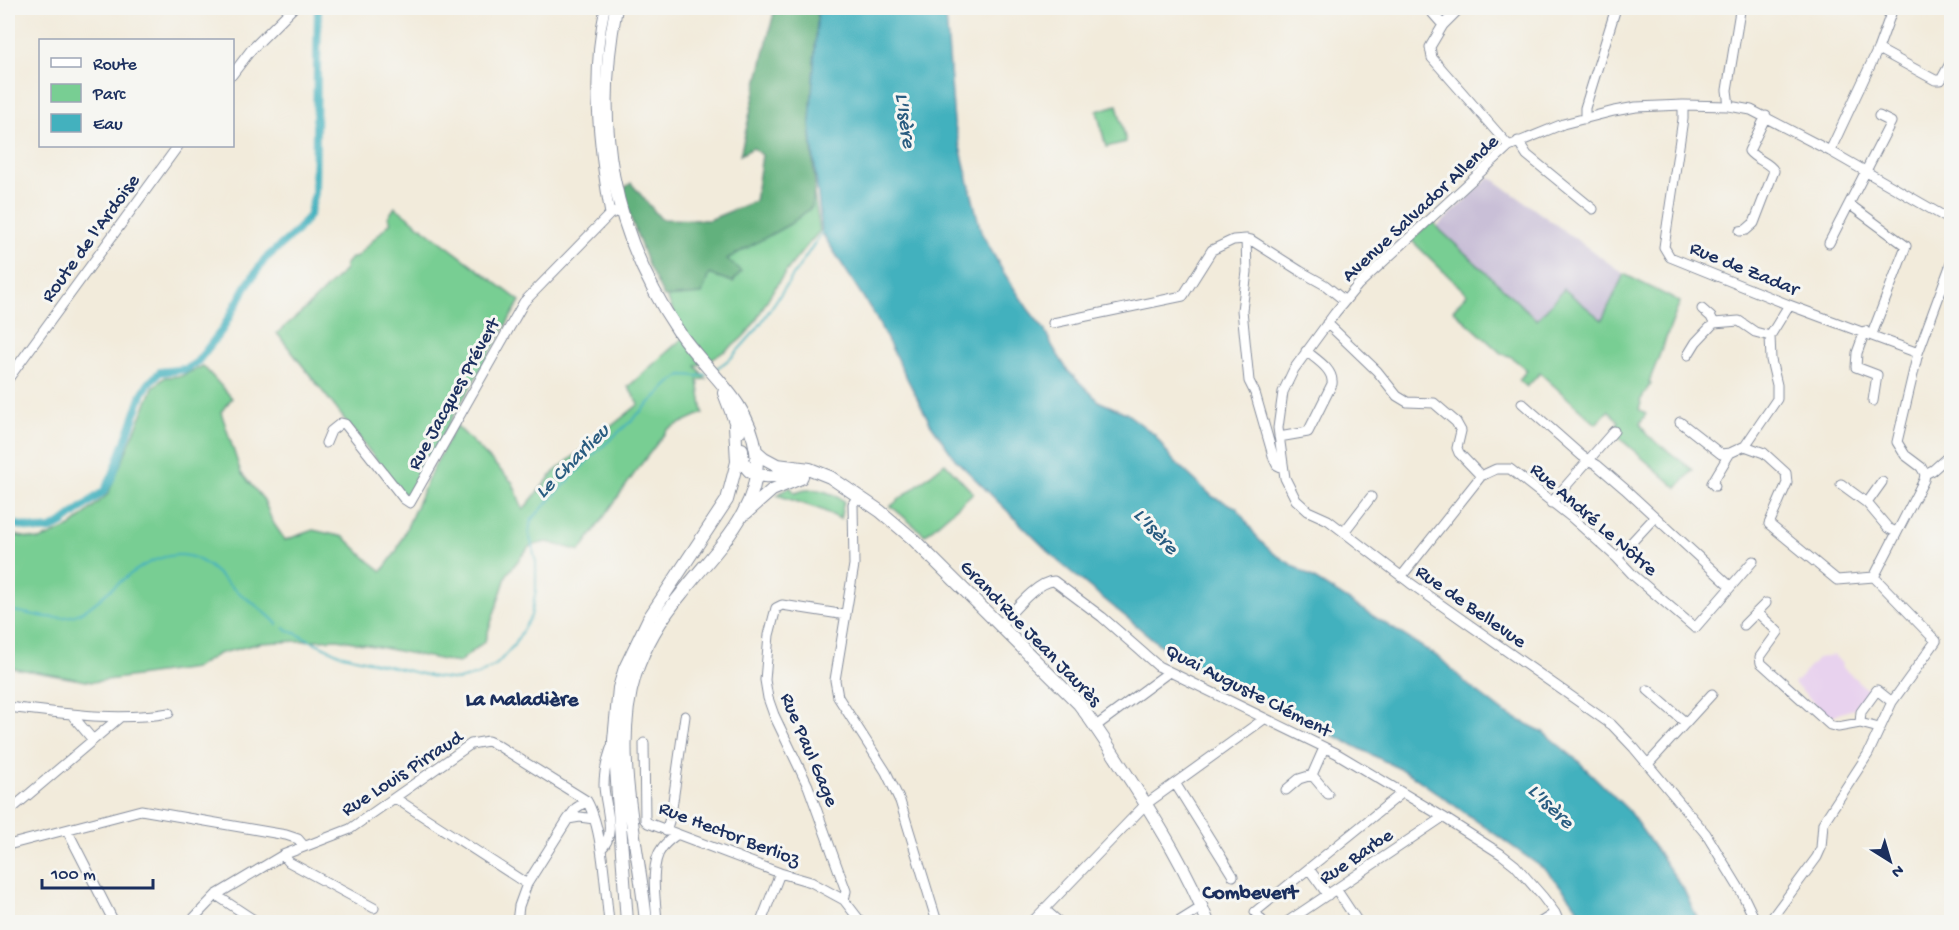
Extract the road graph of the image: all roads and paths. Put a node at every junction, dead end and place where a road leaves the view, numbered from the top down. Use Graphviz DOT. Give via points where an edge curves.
graph roads {
  1 [pos="293,8"];
  2 [pos="605,8"];
  3 [pos="616,8"];
  4 [pos="1428,8"];
  5 [pos="1460,8"];
  6 [pos="1616,8"];
  7 [pos="1893,8"];
  8 [pos="1740,11"];
  9 [pos="1443,25"];
  10 [pos="1878,49"];
  11 [pos="1952,60"];
  12 [pos="234,72"];
  13 [pos="1683,105"];
  14 [pos="1729,106"];
  15 [pos="1766,116"];
  16 [pos="1880,116"];
  17 [pos="1586,119"];
  18 [pos="1514,143"];
  19 [pos="177,147"];
  20 [pos="1830,151"];
  21 [pos="1865,171"];
  22 [pos="1849,204"];
  23 [pos="1593,209"];
  24 [pos="615,212"];
  25 [pos="1952,221"];
  26 [pos="1740,231"];
  27 [pos="1246,239"];
  28 [pos="1829,243"];
  29 [pos="1952,261"];
  30 [pos="1345,301"];
  31 [pos="1789,305"];
  32 [pos="1702,309"];
  33 [pos="1053,323"];
  34 [pos="1327,323"];
  35 [pos="1714,323"];
  36 [pos="1868,333"];
  37 [pos="1770,336"];
  38 [pos="1306,351"];
  39 [pos="1918,353"];
  40 [pos="1688,355"];
  41 [pos="715,378"];
  42 [pos="8,379"];
  43 [pos="1873,401"];
  44 [pos="1522,403"];
  45 [pos="1680,422"];
  46 [pos="735,425"];
  47 [pos="1614,431"];
  48 [pos="1279,437"];
  49 [pos="326,443"];
  50 [pos="1745,446"];
  51 [pos="756,451"];
  52 [pos="1730,453"];
  53 [pos="1952,453"];
  54 [pos="1589,460"];
  55 [pos="1283,468"];
  56 [pos="1925,474"];
  57 [pos="756,475"];
  58 [pos="806,476"];
  59 [pos="1481,476"];
  60 [pos="1882,482"];
  61 [pos="1841,484"];
  62 [pos="1715,486"];
  63 [pos="854,492"];
  64 [pos="1371,497"];
  65 [pos="1551,503"];
  66 [pos="1867,503"];
  67 [pos="1655,517"];
  68 [pos="739,520"];
  69 [pos="1344,532"];
  70 [pos="1896,532"];
  71 [pos="1617,558"];
  72 [pos="1753,561"];
  73 [pos="1874,576"];
  74 [pos="1401,577"];
  75 [pos="1730,586"];
  76 [pos="1766,603"];
  77 [pos="1757,612"];
  78 [pos="846,615"];
  79 [pos="1001,624"];
  80 [pos="1744,625"];
  81 [pos="1169,672"];
  82 [pos="1648,690"];
  83 [pos="1712,694"];
  84 [pos="1892,702"];
  85 [pos="8,707"];
  86 [pos="169,713"];
  87 [pos="72,715"];
  88 [pos="685,716"];
  89 [pos="119,718"];
  90 [pos="1264,719"];
  91 [pos="1686,723"];
  92 [pos="1860,723"];
  93 [pos="1096,726"];
  94 [pos="1879,728"];
  95 [pos="93,740"];
  96 [pos="614,740"];
  97 [pos="644,743"];
  98 [pos="1324,748"];
  99 [pos="1648,765"];
  100 [pos="1312,775"];
  101 [pos="1175,783"];
  102 [pos="1286,790"];
  103 [pos="1402,793"];
  104 [pos="1328,794"];
  105 [pos="395,798"];
  106 [pos="587,801"];
  107 [pos="1146,804"];
  108 [pos="8,812"];
  109 [pos="1443,817"];
  110 [pos="568,819"];
  111 [pos="594,819"];
  112 [pos="67,830"];
  113 [pos="666,831"];
  114 [pos="676,835"];
  115 [pos="8,845"];
  116 [pos="304,846"];
  117 [pos="601,851"];
  118 [pos="283,855"];
  119 [pos="1309,869"];
  120 [pos="780,873"];
  121 [pos="1233,876"];
  122 [pos="527,884"];
  123 [pos="1332,892"];
  124 [pos="216,895"];
  125 [pos="844,900"];
  126 [pos="1202,907"];
  127 [pos="374,908"];
  128 [pos="1044,909"];
  129 [pos="1557,918"];
  130 [pos="114,922"];
  131 [pos="190,922"];
  132 [pos="257,922"];
  133 [pos="517,922"];
  134 [pos="609,922"];
  135 [pos="627,922"];
  136 [pos="646,922"];
  137 [pos="657,922"];
  138 [pos="761,922"];
  139 [pos="861,922"];
  140 [pos="937,922"];
  141 [pos="1032,922"];
  142 [pos="1059,922"];
  143 [pos="1178,922"];
  144 [pos="1208,922"];
  145 [pos="1263,922"];
  146 [pos="1287,922"];
  147 [pos="1358,922"];
  148 [pos="1541,922"];
  149 [pos="1756,922"];
  150 [pos="1769,922"];
  1 -- 12 [label="street"];
  2 -- 24 [label="street" via="597,60 600,146"];
  3 -- 24 [label="main road" via="608,64 607,125"];
  4 -- 9 [label="street"];
  5 -- 9 [label="street"];
  6 -- 17 [label="street" via="1585,108"];
  7 -- 10 [label="street"];
  8 -- 14 [label="street" via="1727,90"];
  9 -- 18 [label="street" via="1430,47 1432,58"];
  10 -- 11 [label="street" via="1935,80 1941,80"];
  10 -- 20 [label="street"];
  13 -- 14 [label="street, Avenue Salvador Allende"];
  13 -- 17 [label="street, Avenue Salvador Allende" via="1636,107"];
  13 -- 31 [label="street, Rue de Zadar" via="1664,247 1670,258"];
  14 -- 15 [label="street, Avenue Salvador Allende"];
  15 -- 20 [label="street, Avenue Salvador Allende"];
  15 -- 26 [label="street" via="1749,151 1774,171 1754,223"];
  16 -- 21 [label="street" via="1891,122"];
  17 -- 18 [label="street, Avenue Salvador Allende"];
  18 -- 23 [label="street"];
  18 -- 30 [label="street, Avenue Salvador Allende"];
  19 -- 42 [label="street, Route de l'Ardoise"];
  20 -- 21 [label="street, Avenue Salvador Allende"];
  21 -- 22 [label="street"];
  21 -- 25 [label="street, Avenue Salvador Allende"];
  22 -- 28 [label="street"];
  22 -- 36 [label="street" via="1906,246"];
  24 -- 41 [label="main road" via="651,286 679,332"];
  24 -- 49 [label="street, Rue Jacques Prévert" via="524,302 410,502 345,424 331,431"];
  27 -- 30 [label="street"];
  27 -- 33 [label="street" via="1233,240 1212,250 1183,296"];
  27 -- 55 [label="street" via="1242,310 1249,381 1274,459"];
  29 -- 39 [label="street"];
  30 -- 34 [label="street, Rue de Bellevue"];
  31 -- 36 [label="street, Rue de Zadar"];
  31 -- 37 [label="street"];
  32 -- 35 [label="street"];
  34 -- 38 [label="street, Rue de Bellevue"];
  34 -- 59 [label="street" via="1397,396 1407,402 1434,403 1456,422 1461,431 1459,453"];
  35 -- 37 [label="street" via="1739,321"];
  35 -- 40 [label="street"];
  36 -- 39 [label="street, Rue de Zadar"];
  36 -- 43 [label="street" via="1857,353 1856,367 1877,375"];
  37 -- 50 [label="street" via="1777,399"];
  38 -- 48 [label="street, Rue de Bellevue" via="1282,392"];
  38 -- 48 [label="street" via="1330,372 1332,384 1308,432"];
  39 -- 56 [label="street" via="1897,442"];
  41 -- 46 [label="main road" via="726,395"];
  41 -- 51 [label="main road" via="744,412"];
  44 -- 54 [label="street"];
  45 -- 52 [label="street" via="1721,454"];
  46 -- 57 [label="main road" via="742,439 744,464"];
  46 -- 96 [label="main road" via="737,462 727,500 636,642 619,688"];
  47 -- 54 [label="street"];
  48 -- 55 [label="street, Rue de Bellevue"];
  50 -- 52 [label="street"];
  50 -- 73 [label="street" via="1764,453 1786,473 1787,483 1769,524 1837,580"];
  51 -- 57 [label="main road"];
  51 -- 63 [label="main road" via="771,462 830,477"];
  52 -- 62 [label="street" via="1712,483"];
  53 -- 56 [label="street"];
  54 -- 65 [label="street"];
  54 -- 67 [label="street"];
  55 -- 69 [label="street, Rue de Bellevue" via="1290,492 1302,506"];
  56 -- 70 [label="street"];
  57 -- 58 [label="main road"];
  57 -- 68 [label="main road"];
  58 -- 63 [label="main road"];
  58 -- 68 [label="main road" via="772,490"];
  59 -- 65 [label="street, Rue André Le Nôtre" via="1496,469 1510,469"];
  59 -- 74 [label="street"];
  60 -- 66 [label="street"];
  61 -- 66 [label="street"];
  63 -- 78 [label="street" via="854,565"];
  63 -- 79 [label="main road, Grand'Rue Jean Jaurès" via="913,539"];
  64 -- 69 [label="street"];
  65 -- 71 [label="street, Rue André Le Nôtre"];
  66 -- 70 [label="street"];
  67 -- 71 [label="street"];
  67 -- 75 [label="street"];
  68 -- 136 [label="main road" via="654,633 629,699 628,774"];
  69 -- 74 [label="street, Rue de Bellevue"];
  70 -- 73 [label="street"];
  71 -- 75 [label="street, Rue André Le Nôtre" via="1695,628"];
  72 -- 75 [label="street"];
  73 -- 84 [label="street" via="1935,641"];
  74 -- 99 [label="street, Rue de Bellevue" via="1598,714"];
  76 -- 77 [label="street"];
  77 -- 80 [label="street"];
  77 -- 92 [label="street" via="1778,632 1760,657 1761,663 1830,725"];
  78 -- 125 [label="street, Rue Paul Gage" via="782,605 776,608 765,680 774,715 808,786 846,891"];
  78 -- 140 [label="street" via="835,680 838,697 900,801"];
  79 -- 81 [label="street, Quai Auguste Clément" via="1039,586 1054,581"];
  79 -- 93 [label="main road, Grand'Rue Jean Jaurès"];
  81 -- 90 [label="street, Quai Auguste Clément"];
  81 -- 93 [label="street"];
  82 -- 91 [label="street"];
  83 -- 91 [label="street"];
  84 -- 92 [label="street" via="1877,690 1861,711"];
  84 -- 94 [label="street"];
  85 -- 87 [label="street"];
  86 -- 89 [label="street"];
  87 -- 89 [label="street"];
  87 -- 95 [label="street"];
  88 -- 113 [label="street"];
  89 -- 95 [label="street"];
  90 -- 98 [label="street, Quai Auguste Clément"];
  90 -- 101 [label="street"];
  91 -- 99 [label="street"];
  92 -- 94 [label="street"];
  93 -- 107 [label="main road, Grand'Rue Jean Jaurès"];
  94 -- 150 [label="street" via="1868,754 1823,823 1817,856"];
  95 -- 108 [label="street"];
  96 -- 117 [label="street" via="604,784 609,836"];
  96 -- 135 [label="main road"];
  97 -- 113 [label="street, Rue Hector Berlioz" via="645,820"];
  98 -- 100 [label="street"];
  98 -- 103 [label="street, Quai Auguste Clément"];
  99 -- 149 [label="street, Rue de Bellevue" via="1706,834"];
  100 -- 102 [label="street" via="1299,779"];
  100 -- 104 [label="street"];
  101 -- 107 [label="street"];
  101 -- 121 [label="street"];
  103 -- 109 [label="street, Quai Auguste Clément"];
  103 -- 119 [label="street"];
  105 -- 106 [label="street, Rue Louis Pirraud" via="471,744 488,741"];
  105 -- 116 [label="street, Rue Louis Pirraud" via="350,829"];
  105 -- 122 [label="street"];
  106 -- 110 [label="street"];
  106 -- 111 [label="street"];
  107 -- 126 [label="main road, Grand'Rue Jean Jaurès" via="1179,858"];
  107 -- 128 [label="street"];
  109 -- 123 [label="street, Rue Barbe"];
  109 -- 129 [label="street, Quai Auguste Clément" via="1515,865"];
  110 -- 111 [label="street"];
  110 -- 122 [label="street"];
  111 -- 117 [label="street"];
  112 -- 115 [label="street"];
  112 -- 116 [label="street" via="141,810 286,835"];
  112 -- 130 [label="street"];
  113 -- 114 [label="street, Rue Hector Berlioz"];
  114 -- 120 [label="street, Rue Hector Berlioz"];
  114 -- 137 [label="street" via="657,857"];
  116 -- 118 [label="street, Rue Louis Pirraud"];
  117 -- 134 [label="street"];
  118 -- 124 [label="street, Rue Louis Pirraud"];
  118 -- 127 [label="street" via="289,862"];
  119 -- 123 [label="street"];
  119 -- 145 [label="street" via="1255,912"];
  120 -- 125 [label="street, Rue Hector Berlioz" via="811,882"];
  120 -- 138 [label="street"];
  122 -- 133 [label="street"];
  123 -- 146 [label="street, Rue Barbe"];
  123 -- 147 [label="street"];
  124 -- 131 [label="street, Rue Louis Pirraud"];
  124 -- 132 [label="street"];
  125 -- 139 [label="street, Rue Hector Berlioz"];
  126 -- 143 [label="street"];
  126 -- 144 [label="main road, Grand'Rue Jean Jaurès"];
  128 -- 141 [label="street"];
  128 -- 142 [label="street"];
  129 -- 148 [label="street"];
}
